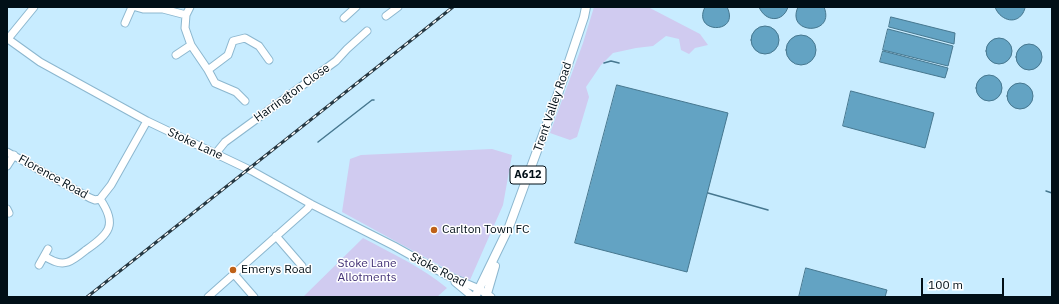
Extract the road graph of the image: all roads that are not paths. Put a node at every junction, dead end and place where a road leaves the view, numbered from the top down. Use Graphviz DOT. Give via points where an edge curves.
graph roads {
  1 [pos="34,7"];
  2 [pos="132,7"];
  3 [pos="136,7"];
  4 [pos="190,7"];
  5 [pos="356,7"];
  6 [pos="398,7"];
  7 [pos="586,7"];
  8 [pos="186,15"];
  9 [pos="386,16"];
  10 [pos="344,18"];
  11 [pos="125,23"];
  12 [pos="366,31"];
  13 [pos="8,40"];
  14 [pos="191,45"];
  15 [pos="176,55"];
  16 [pos="269,60"];
  17 [pos="208,70"];
  18 [pos="246,101"];
  19 [pos="147,122"];
  20 [pos="10,153"];
  21 [pos="216,154"];
  22 [pos="7,166"];
  23 [pos="100,199"];
  24 [pos="311,204"];
  25 [pos="276,236"];
  26 [pos="385,242"];
  27 [pos="48,249"];
  28 [pos="499,250"];
  29 [pos="44,256"];
  30 [pos="39,265"];
  31 [pos="302,266"];
  32 [pos="234,274"];
  33 [pos="476,294"];
  34 [pos="488,296"];
  35 [pos="208,297"];
  36 [pos="254,297"];
  1 -- 13 [label="street"];
  2 -- 11 [label="street"];
  3 -- 8 [label="street" via="143,10 163,9"];
  4 -- 8 [label="street"];
  5 -- 10 [label="street"];
  6 -- 9 [label="street"];
  7 -- 28 [label="main road, Trent Valley Road / A612" via="556,100"];
  8 -- 14 [label="street" via="185,28"];
  12 -- 21 [label="street, Harrington Close" via="336,61 225,142"];
  13 -- 19 [label="street, Stoke Lane" via="40,62"];
  14 -- 15 [label="street"];
  14 -- 17 [label="street"];
  16 -- 17 [label="street" via="259,46 245,38 233,40 228,55"];
  17 -- 18 [label="street" via="215,83 236,92"];
  19 -- 21 [label="street, Stoke Lane"];
  19 -- 23 [label="street, Florence Road" via="111,185"];
  20 -- 22 [label="street"];
  20 -- 23 [label="street, Florence Road" via="90,198"];
  21 -- 24 [label="street, Stoke Lane"];
  23 -- 29 [label="street, Florence Road" via="110,217 110,224 104,236 68,262 58,263"];
  24 -- 25 [label="street"];
  24 -- 26 [label="street, Stoke Lane"];
  25 -- 31 [label="street"];
  25 -- 32 [label="street"];
  26 -- 33 [label="street, Stoke Road"];
  27 -- 29 [label="street"];
  28 -- 33 [label="main road, Trent Valley Road / A612"];
  28 -- 34 [label="main road, Trent Valley Road / A612"];
  29 -- 30 [label="street"];
  32 -- 35 [label="street"];
  32 -- 36 [label="street"];
  33 -- 34 [label="street, Stoke Road"];
}
